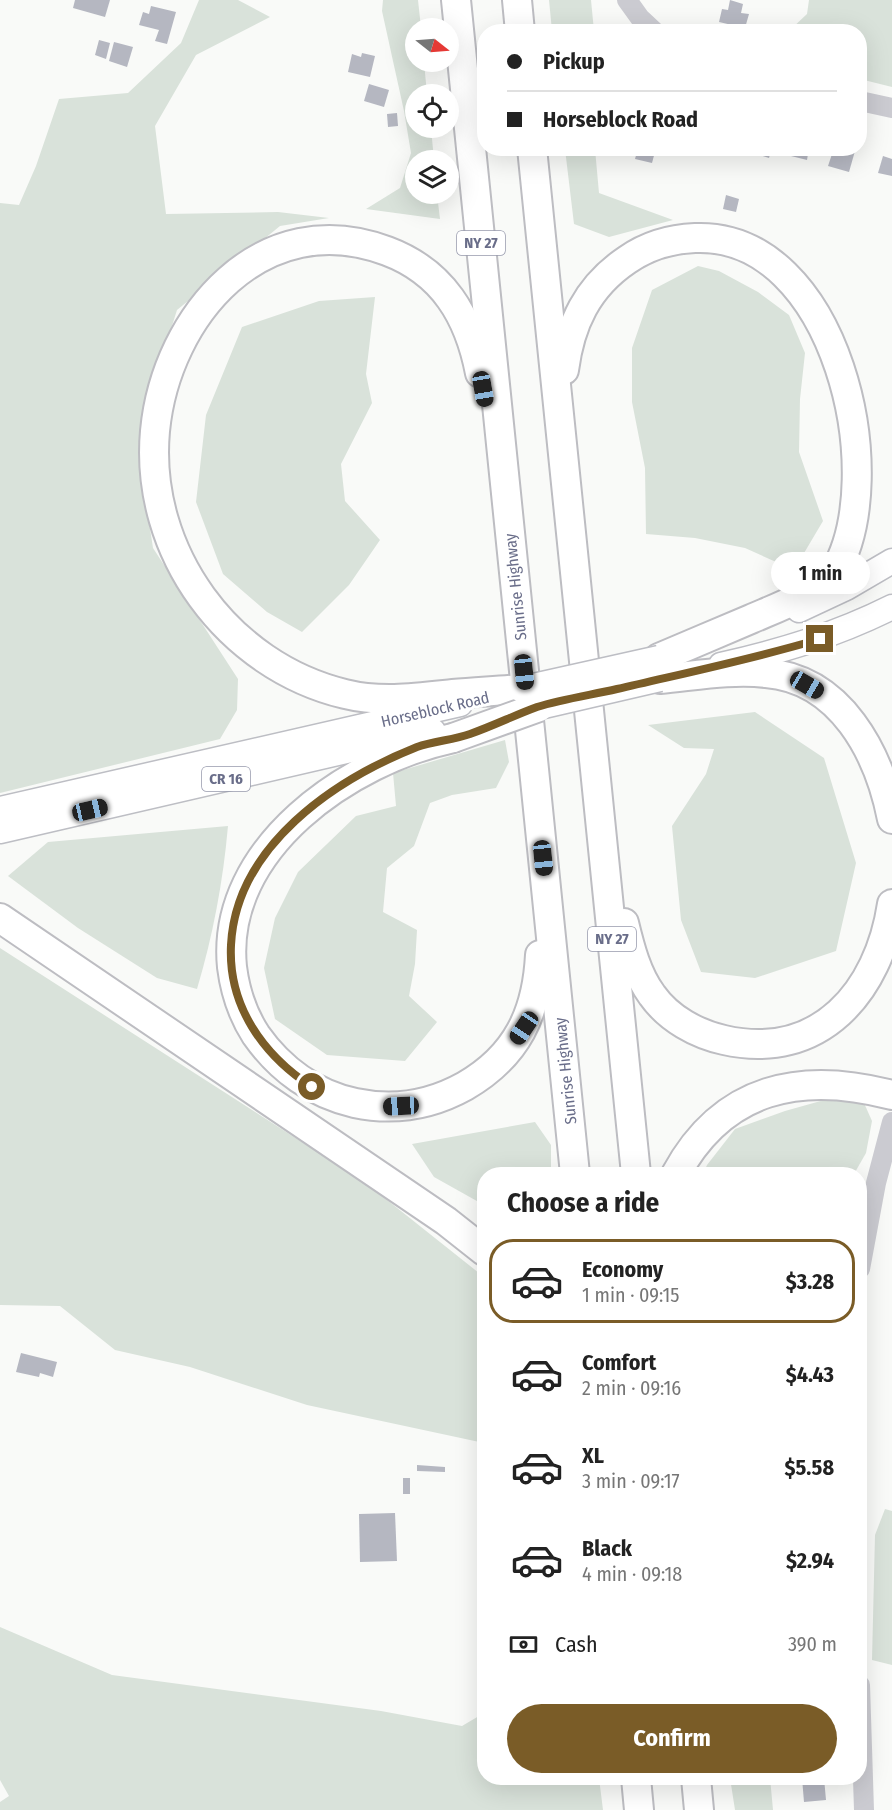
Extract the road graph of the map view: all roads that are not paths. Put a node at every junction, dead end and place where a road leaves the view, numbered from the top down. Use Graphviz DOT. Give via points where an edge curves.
graph roads {
  1 [pos="456,0"];
  2 [pos="517,0"];
  3 [pos="627,0"];
  4 [pos="519,24"];
  5 [pos="646,24"];
  6 [pos="867,103"];
  7 [pos="892,108"];
  8 [pos="533,156"];
  9 [pos="559,414"];
  10 [pos="505,486"];
  11 [pos="892,561"];
  12 [pos="892,607"];
  13 [pos="659,668"];
  14 [pos="530,698"];
  15 [pos="450,716"];
  16 [pos="0,809"];
  17 [pos="599,809"];
  18 [pos="892,819"];
  19 [pos="0,831"];
  20 [pos="540,836"];
  21 [pos="892,904"];
  22 [pos="0,918"];
  23 [pos="892,1095"];
  24 [pos="892,1122"];
  25 [pos="574,1167"];
  26 [pos="635,1167"];
  27 [pos="680,1167"];
  28 [pos="867,1231"];
  29 [pos="477,1246"];
  30 [pos="637,1785"];
  31 [pos="697,1785"];
  32 [pos="863,1785"];
  33 [pos="639,1810"];
  34 [pos="699,1810"];
  35 [pos="864,1810"];
  1 -- 10 [label="highway, Sunrise Highway / NY 27"];
  2 -- 4 [label="highway"];
  3 -- 5 [label="street"];
  6 -- 7 [label="street"];
  8 -- 9 [label="highway, NY 27"];
  9 -- 13 [label="highway" via="568,343 580,310 616,268 649,247 665,243 721,239 770,257 800,280 813,296 848,355 864,399 872,464 869,502 854,547 834,573 796,600"];
  9 -- 17 [label="highway, NY 27"];
  10 -- 15 [label="highway" via="473,345 458,308 423,269 374,246 339,240 303,242 245,265 219,288 194,320 164,385 155,432 160,503 184,571 212,613 264,659 305,682 346,695 391,700"];
  10 -- 20 [label="highway, Sunrise Highway / NY 27"];
  11 -- 13 [label="main road" via="846,588"];
  12 -- 13 [label="main road" via="811,642"];
  13 -- 14 [label="main road, bridge"];
  13 -- 18 [label="highway" via="768,673 794,679 819,692 843,711 862,735 884,784"];
  14 -- 15 [label="highway, bridge"];
  14 -- 15 [label="highway"];
  15 -- 16 [label="main road, Horseblock Road / CR 16"];
  15 -- 19 [label="main road, Horseblock Road / CR 16"];
  15 -- 20 [label="highway" via="394,757 325,796 274,844 249,879 235,916 231,953 243,1010 264,1046 279,1063 312,1087 345,1101 374,1106 401,1106 438,1098 487,1071 524,1028 536,994 540,956"];
  17 -- 21 [label="highway" via="625,927 642,979 670,1014 705,1035 735,1043 766,1044 799,1037 829,1022 855,998 874,968"];
  17 -- 26 [label="highway, NY 27"];
  20 -- 25 [label="highway, Sunrise Highway / NY 27"];
  22 -- 29 [label="highway"];
  23 -- 27 [label="highway" via="822,1083 762,1094 719,1118 695,1143"];
  24 -- 28 [label="street"];
  30 -- 33 [label="highway"];
  31 -- 34 [label="highway"];
  32 -- 35 [label="street"];
}
